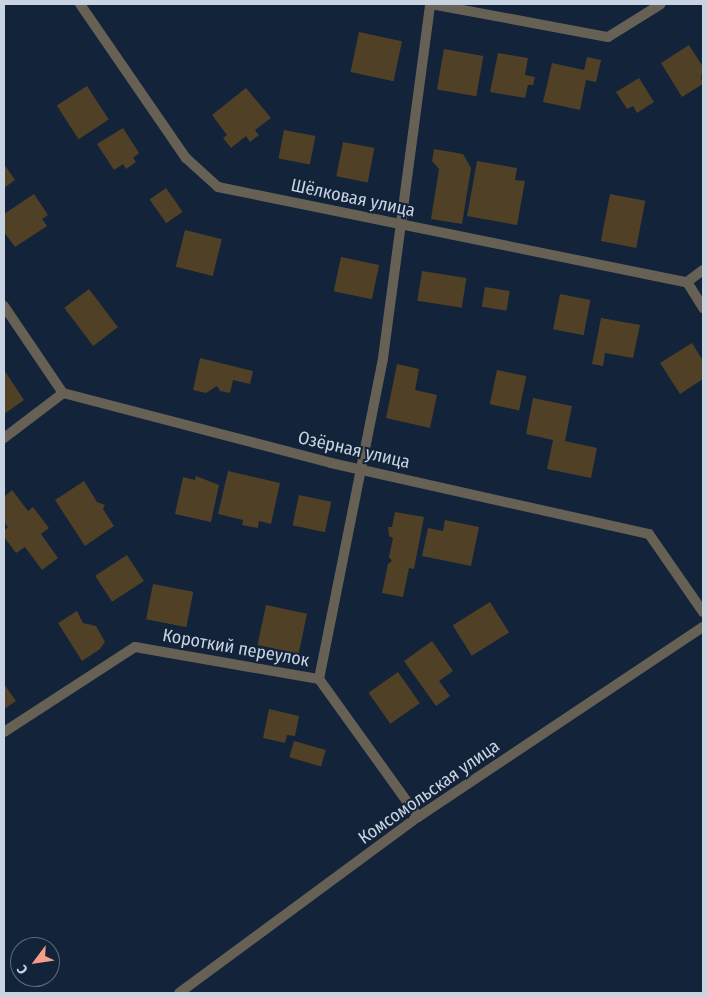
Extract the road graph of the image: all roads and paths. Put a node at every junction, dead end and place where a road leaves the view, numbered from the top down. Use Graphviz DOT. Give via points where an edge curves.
graph roads {
  1 [pos="80,4"];
  2 [pos="431,4"];
  3 [pos="661,4"];
  4 [pos="400,224"];
  5 [pos="703,270"];
  6 [pos="687,282"];
  7 [pos="4,306"];
  8 [pos="703,308"];
  9 [pos="63,393"];
  10 [pos="4,438"];
  11 [pos="359,468"];
  12 [pos="703,612"];
  13 [pos="703,627"];
  14 [pos="319,679"];
  15 [pos="4,732"];
  16 [pos="418,817"];
  17 [pos="179,993"];
  1 -- 4 [label="street, Шёлковая улица" via="186,158 218,187"];
  2 -- 3 [label="street" via="608,37"];
  2 -- 4 [label="street"];
  4 -- 6 [label="street, Шёлковая улица"];
  4 -- 11 [label="street" via="383,358"];
  5 -- 6 [label="street"];
  6 -- 8 [label="street"];
  7 -- 9 [label="street"];
  9 -- 10 [label="street"];
  9 -- 11 [label="street, Озёрная улица"];
  11 -- 12 [label="street, Озёрная улица" via="649,534"];
  11 -- 14 [label="street" via="336,608"];
  13 -- 16 [label="street, Комсомольская улица"];
  14 -- 15 [label="street, Короткий переулок" via="135,648"];
  14 -- 16 [label="street, Короткий переулок"];
  16 -- 17 [label="street, Комсомольская улица"];
}
